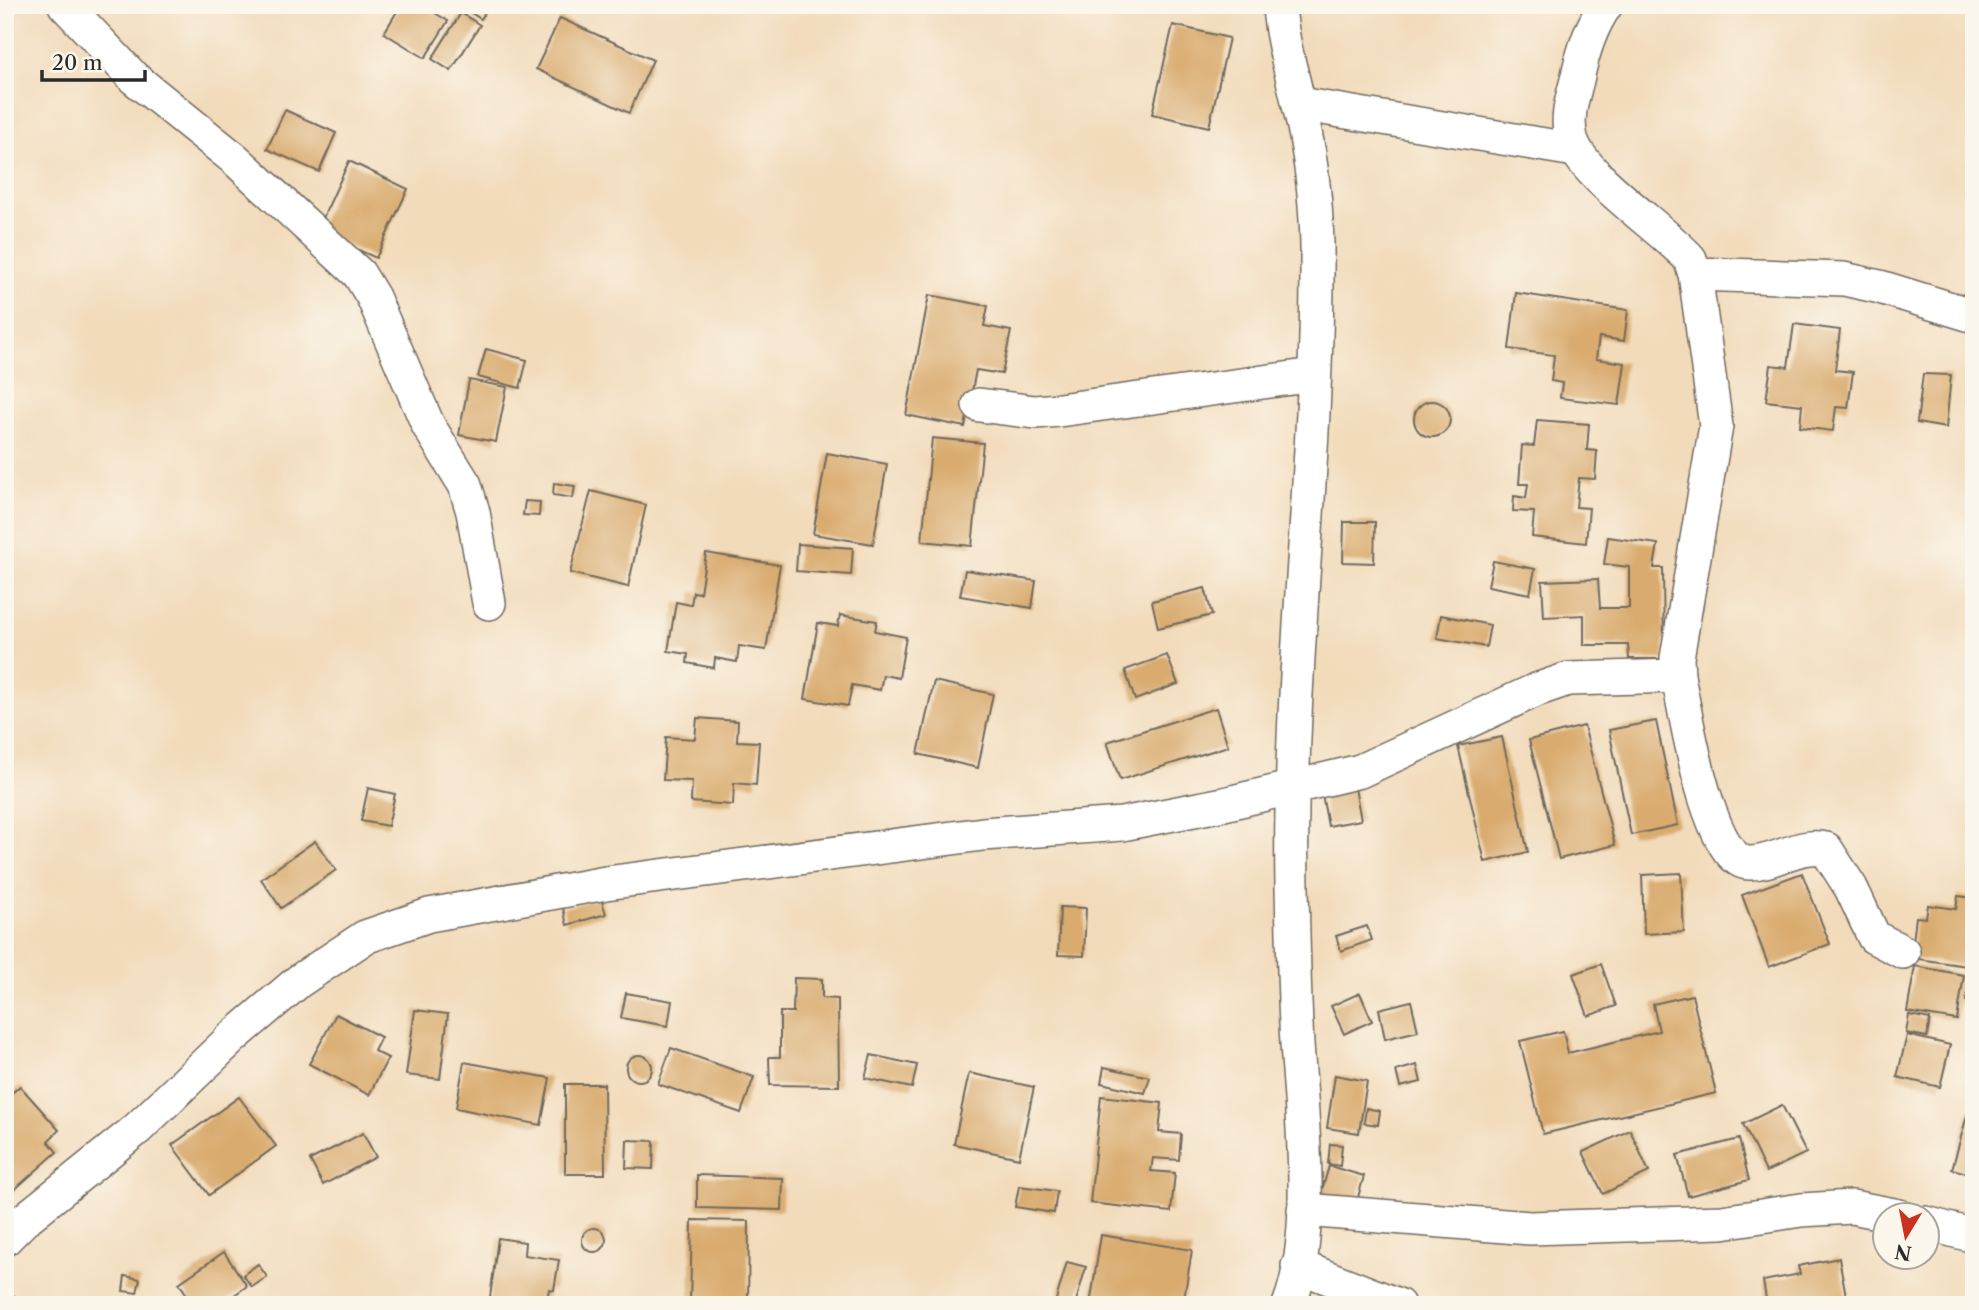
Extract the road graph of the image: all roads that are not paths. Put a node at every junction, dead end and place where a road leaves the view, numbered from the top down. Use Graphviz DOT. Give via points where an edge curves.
graph roads {
  1 [pos="65,5"];
  2 [pos="1279,5"];
  3 [pos="1606,5"];
  4 [pos="1299,104"];
  5 [pos="1575,150"];
  6 [pos="1695,274"];
  7 [pos="1974,316"];
  8 [pos="1314,375"];
  9 [pos="979,405"];
  10 [pos="489,603"];
  11 [pos="1678,676"];
  12 [pos="1291,789"];
  13 [pos="1903,951"];
  14 [pos="1304,1210"];
  15 [pos="1870,1210"];
  16 [pos="12,1221"];
  17 [pos="1940,1227"];
  18 [pos="1974,1236"];
  19 [pos="1298,1266"];
  20 [pos="1289,1305"];
  21 [pos="1398,1305"];
  1 -- 10 [label="street" via="134,78 236,160 359,274 428,425 465,485"];
  2 -- 4 [label="street" via="1281,33"];
  3 -- 5 [label="street" via="1581,61 1569,112"];
  4 -- 5 [label="street"];
  4 -- 8 [label="street" via="1316,207"];
  5 -- 6 [label="street" via="1599,177 1677,244"];
  6 -- 7 [label="street" via="1844,279"];
  6 -- 11 [label="street" via="1717,426 1684,602"];
  8 -- 9 [label="street" via="1046,411"];
  8 -- 12 [label="street"];
  11 -- 12 [label="street" via="1568,679 1360,771"];
  11 -- 13 [label="street" via="1714,829 1732,857 1747,864 1812,847 1826,849 1874,937"];
  12 -- 14 [label="street"];
  12 -- 16 [label="street" via="1122,824 983,834 606,883 429,915 375,933 299,981 137,1129"];
  14 -- 15 [label="street" via="1530,1228 1722,1222 1852,1207"];
  14 -- 19 [label="street"];
  17 -- 18 [label="street"];
  19 -- 20 [label="street"];
  19 -- 21 [label="street"];
}
